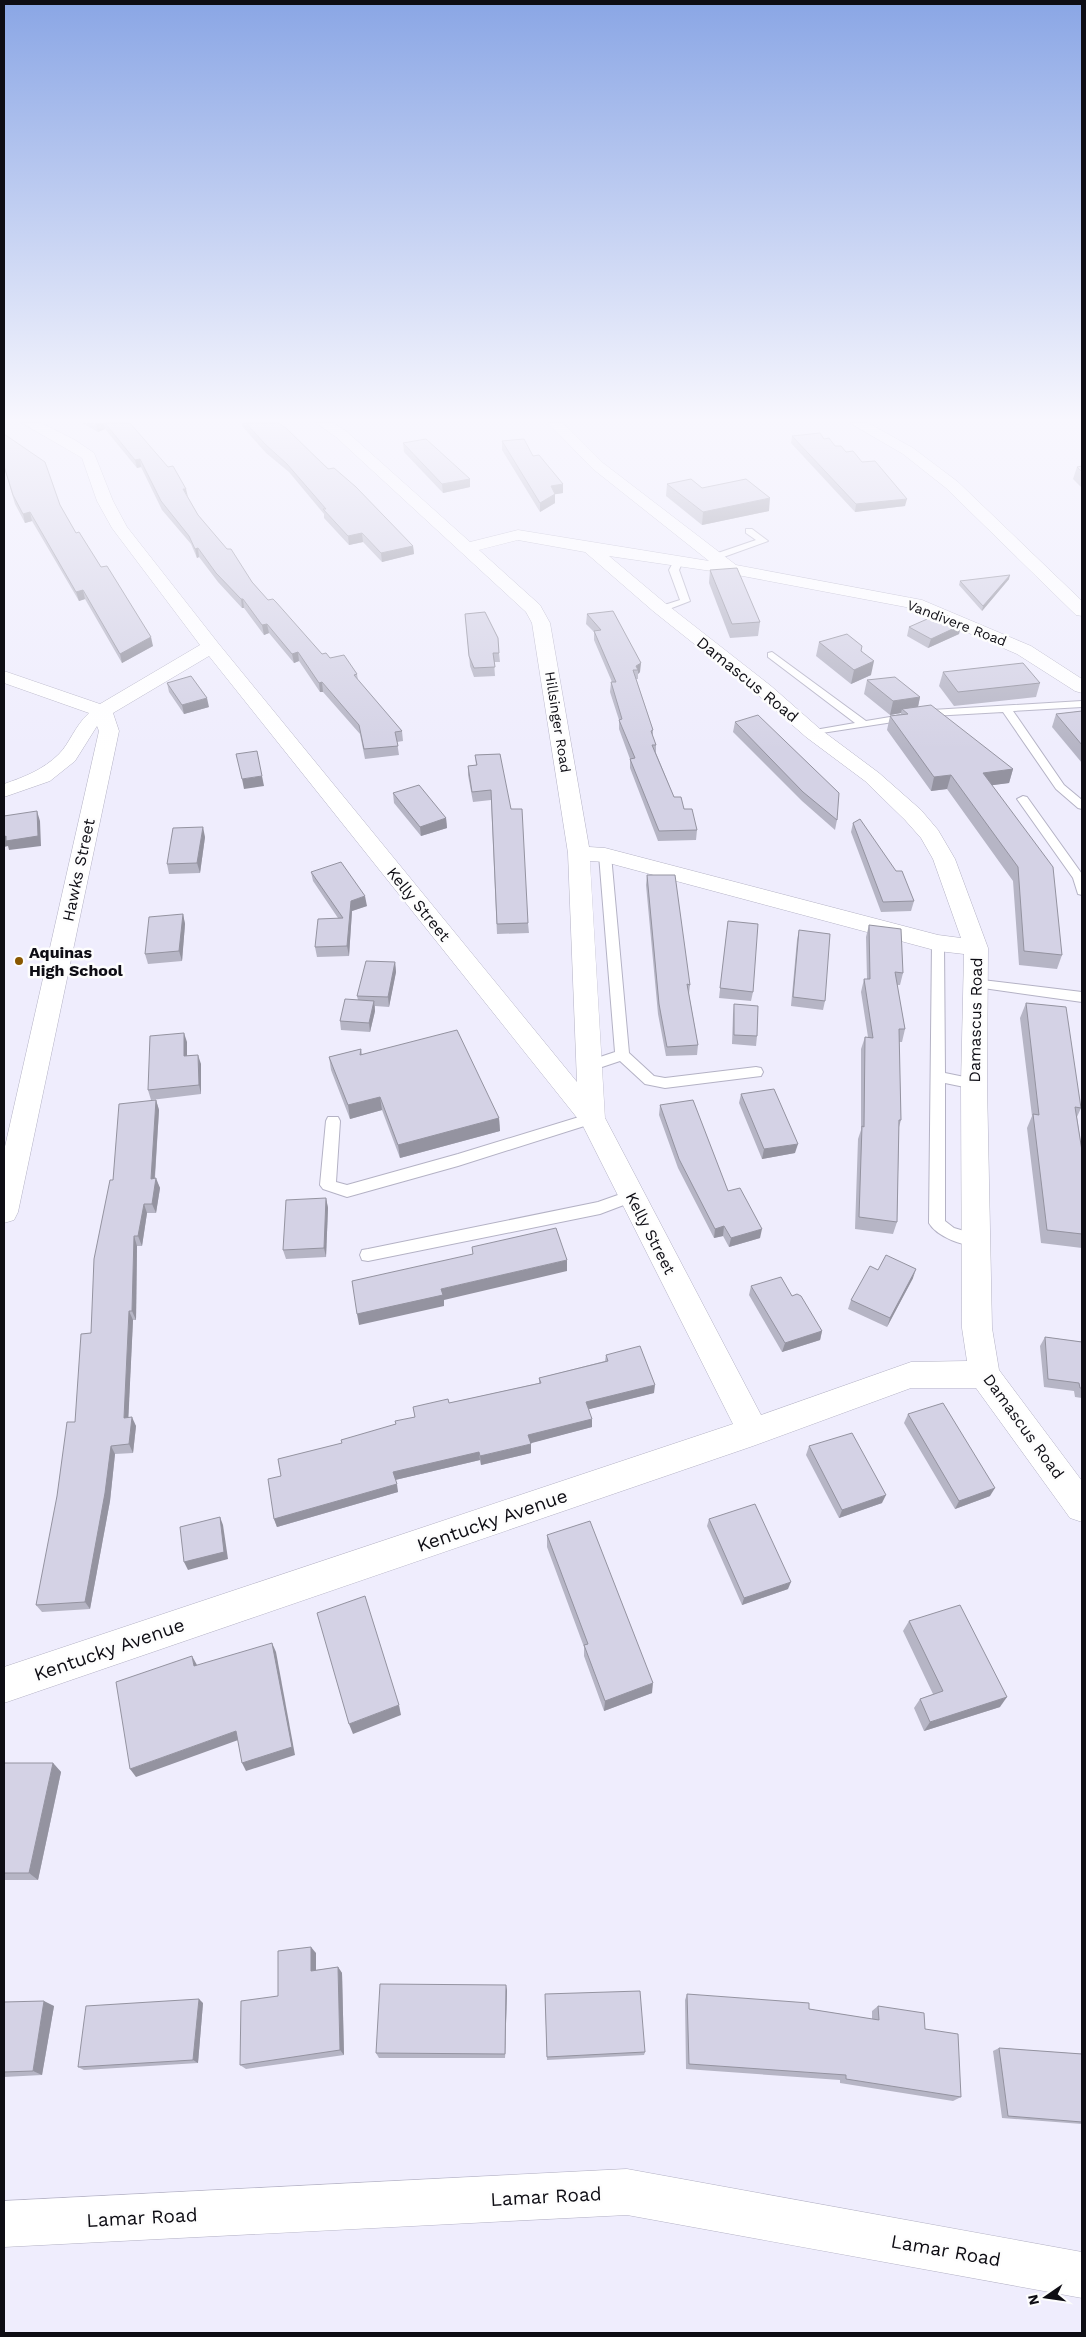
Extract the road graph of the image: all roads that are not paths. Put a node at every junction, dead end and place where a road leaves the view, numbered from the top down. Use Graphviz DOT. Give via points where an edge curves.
graph roads {
  1 [pos="123,532"];
  2 [pos="450,532"];
  3 [pos="684,532"];
  4 [pos="750,532"];
  5 [pos="1000,532"];
  6 [pos="468,548"];
  7 [pos="590,548"];
  8 [pos="715,556"];
  9 [pos="678,561"];
  10 [pos="732,569"];
  11 [pos="661,609"];
  12 [pos="1082,612"];
  13 [pos="211,647"];
  14 [pos="772,655"];
  15 [pos="4,677"];
  16 [pos="1082,687"];
  17 [pos="1082,704"];
  18 [pos="1006,709"];
  19 [pos="102,711"];
  20 [pos="863,724"];
  21 [pos="813,733"];
  22 [pos="43,777"];
  23 [pos="82,780"];
  24 [pos="4,791"];
  25 [pos="1023,799"];
  26 [pos="1082,806"];
  27 [pos="579,853"];
  28 [pos="605,856"];
  29 [pos="1082,891"];
  30 [pos="938,943"];
  31 [pos="976,948"];
  32 [pos="974,983"];
  33 [pos="1082,997"];
  34 [pos="622,1055"];
  35 [pos="590,1066"];
  36 [pos="756,1072"];
  37 [pos="938,1077"];
  38 [pos="974,1084"];
  39 [pos="592,1118"];
  40 [pos="333,1121"];
  41 [pos="632,1196"];
  42 [pos="4,1212"];
  43 [pos="975,1240"];
  44 [pos="368,1255"];
  45 [pos="984,1374"];
  46 [pos="753,1432"];
  47 [pos="1078,1496"];
  48 [pos="4,1685"];
  49 [pos="4,2224"];
  50 [pos="1082,2275"];
  1 -- 13 [label="street, Kelly Street"];
  2 -- 6 [label="street, Hillsinger Road"];
  3 -- 8 [label="street"];
  4 -- 8 [label="lane" via="763,541"];
  5 -- 12 [label="street"];
  6 -- 7 [label="street, Vandivere Road" via="518,535"];
  6 -- 27 [label="street, Hillsinger Road" via="534,609 541,623"];
  7 -- 9 [label="street, Vandivere Road"];
  7 -- 11 [label="street, Damascus Road"];
  8 -- 10 [label="street"];
  9 -- 10 [label="street, Vandivere Road"];
  9 -- 11 [label="lane" via="674,570 685,601"];
  10 -- 16 [label="street, Vandivere Road" via="916,604 1024,650"];
  11 -- 21 [label="street, Damascus Road"];
  13 -- 19 [label="street"];
  13 -- 39 [label="street, Kelly Street"];
  14 -- 20 [label="lane"];
  15 -- 19 [label="street"];
  17 -- 18 [label="lane"];
  18 -- 20 [label="lane" via="932,713"];
  18 -- 26 [label="lane" via="1060,787"];
  19 -- 22 [label="street" via="85,727 68,757"];
  19 -- 23 [label="street, Hawks Street" via="109,731"];
  20 -- 21 [label="lane"];
  21 -- 31 [label="street, Damascus Road" via="872,777 914,815 930,835 944,859"];
  22 -- 23 [label="street"];
  22 -- 24 [label="street"];
  23 -- 42 [label="street, Hawks Street"];
  25 -- 29 [label="lane" via="1079,878"];
  27 -- 28 [label="street"];
  27 -- 35 [label="street, Hillsinger Road"];
  28 -- 30 [label="street"];
  28 -- 34 [label="lane"];
  30 -- 31 [label="street"];
  30 -- 37 [label="lane"];
  31 -- 32 [label="street, Damascus Road"];
  32 -- 33 [label="lane"];
  32 -- 38 [label="street, Damascus Road"];
  34 -- 35 [label="lane"];
  34 -- 36 [label="lane" via="650,1080 665,1083"];
  35 -- 39 [label="street, Hillsinger Road"];
  37 -- 38 [label="lane"];
  37 -- 43 [label="lane" via="937,1223 949,1233"];
  38 -- 43 [label="street, Damascus Road"];
  39 -- 40 [label="lane" via="347,1191 328,1185"];
  39 -- 41 [label="street, Kelly Street"];
  41 -- 44 [label="lane" via="600,1208"];
  41 -- 46 [label="street, Kelly Street"];
  43 -- 45 [label="street, Damascus Road" via="977,1328"];
  45 -- 46 [label="street, Kentucky Avenue" via="911,1375"];
  45 -- 47 [label="street, Damascus Road"];
  46 -- 48 [label="street, Kentucky Avenue"];
  49 -- 50 [label="street, Lamar Road" via="627,2192"];
}
